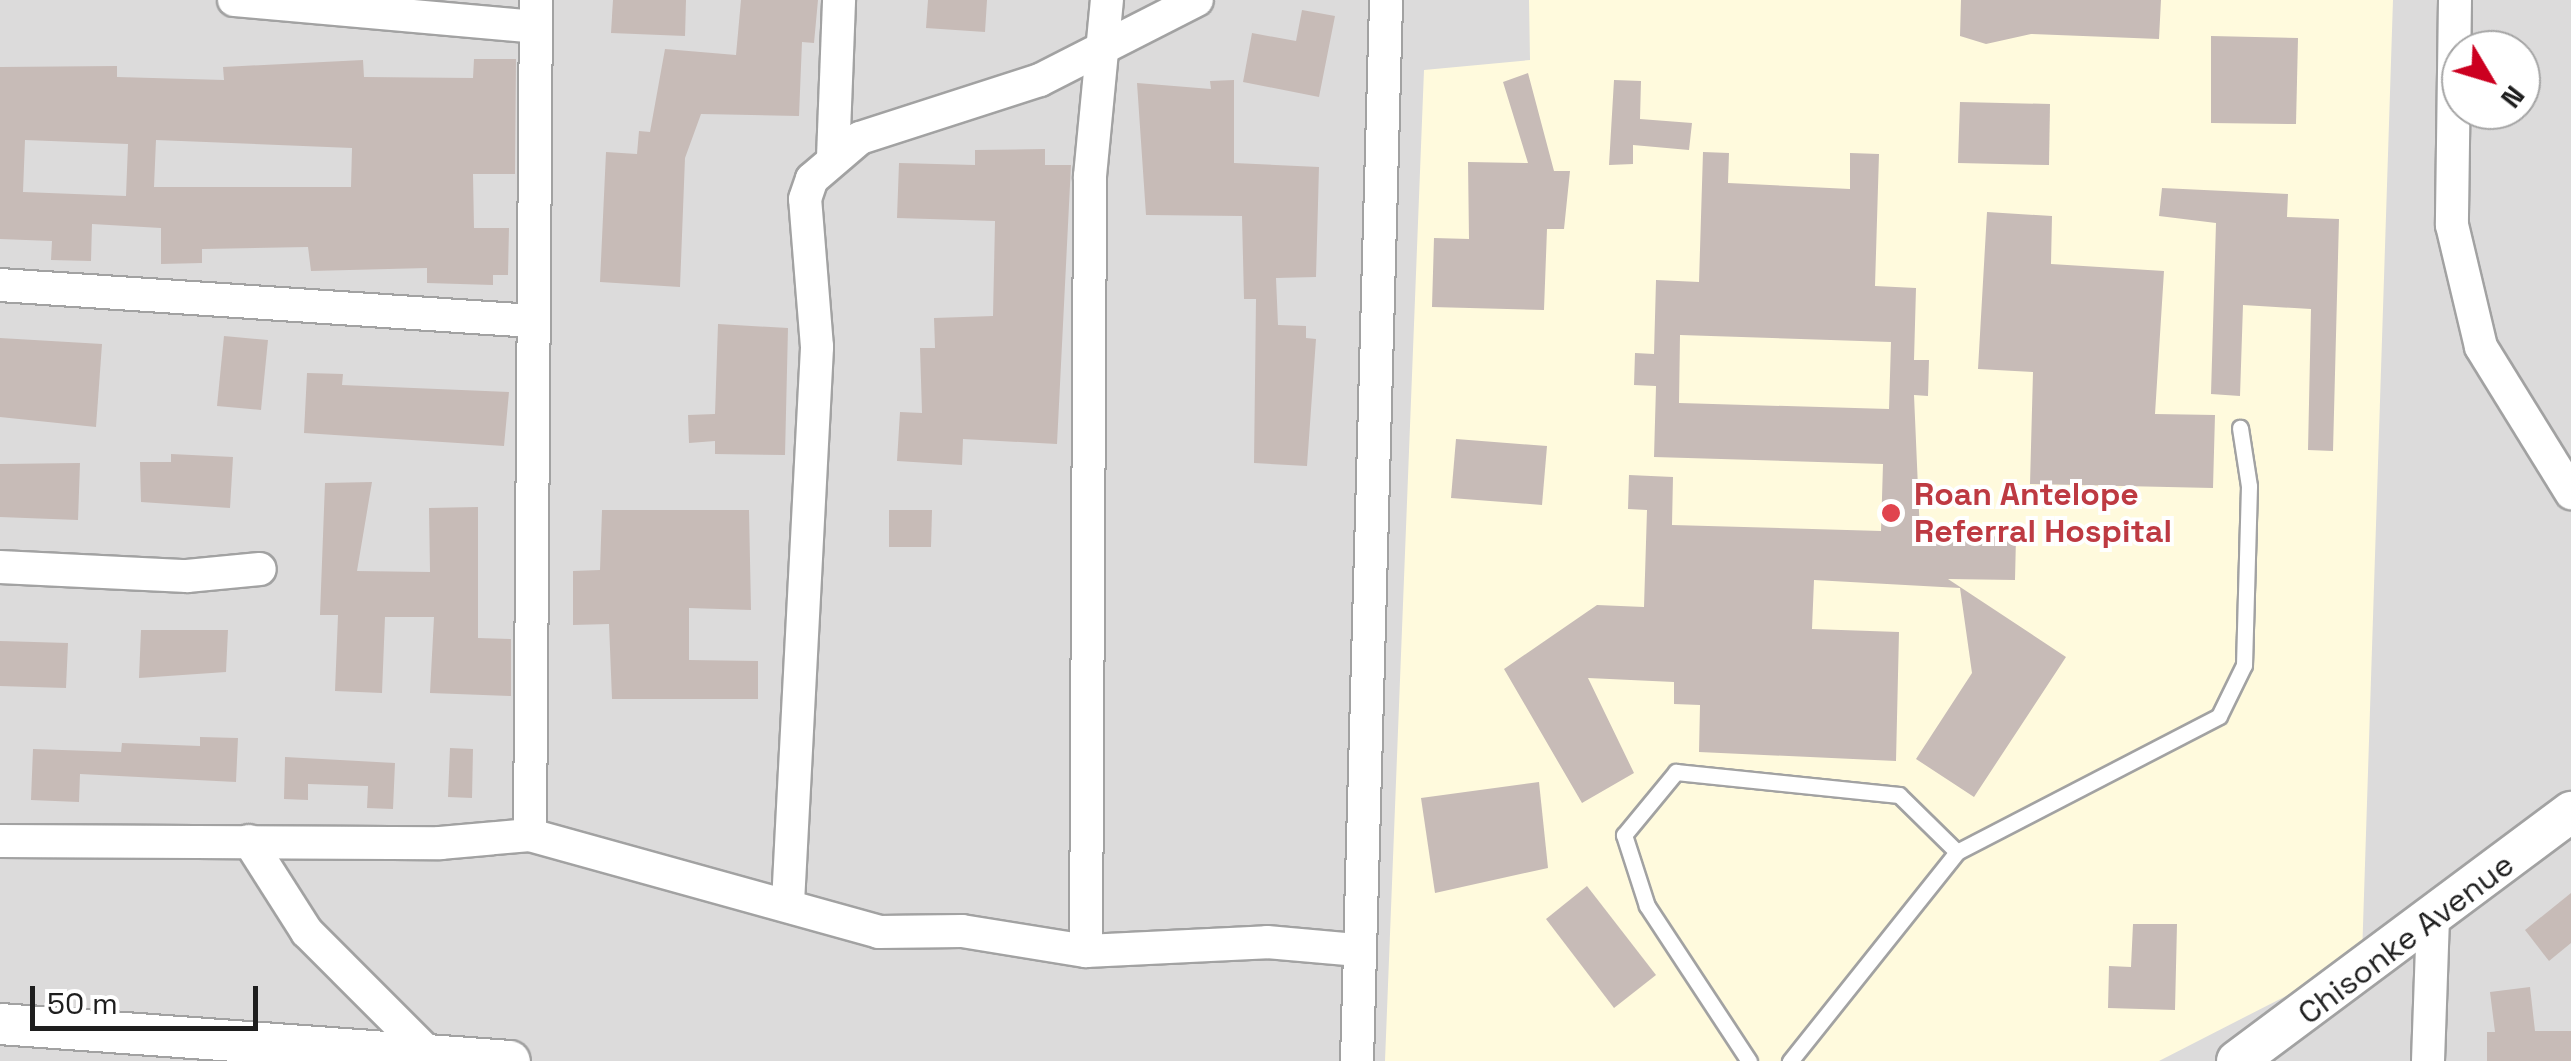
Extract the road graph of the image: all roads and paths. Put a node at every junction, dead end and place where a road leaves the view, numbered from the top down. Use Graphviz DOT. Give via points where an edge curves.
graph roads {
  1 [pos="234,0"];
  2 [pos="839,0"];
  3 [pos="1107,0"];
  4 [pos="1197,0"];
  5 [pos="1386,0"];
  6 [pos="2455,0"];
  7 [pos="535,13"];
  8 [pos="1097,54"];
  9 [pos="833,158"];
  10 [pos="0,285"];
  11 [pos="532,321"];
  12 [pos="2240,428"];
  13 [pos="2571,493"];
  14 [pos="0,567"];
  15 [pos="260,569"];
  16 [pos="2571,812"];
  17 [pos="530,835"];
  18 [pos="0,841"];
  19 [pos="249,841"];
  20 [pos="1957,852"];
  21 [pos="788,903"];
  22 [pos="2433,920"];
  23 [pos="1356,950"];
  24 [pos="1086,951"];
  25 [pos="0,1024"];
  26 [pos="426,1051"];
  27 [pos="510,1061"];
  28 [pos="1357,1061"];
  29 [pos="1749,1061"];
  30 [pos="1790,1061"];
  31 [pos="2237,1061"];
  32 [pos="2428,1061"];
  1 -- 7 [label="street"];
  2 -- 9 [label="street"];
  3 -- 8 [label="street"];
  4 -- 8 [label="street"];
  5 -- 23 [label="street"];
  6 -- 13 [label="street" via="2456,242 2481,346"];
  7 -- 11 [label="street"];
  8 -- 9 [label="street" via="860,138"];
  8 -- 24 [label="street"];
  9 -- 21 [label="street" via="806,199 817,347"];
  10 -- 11 [label="street"];
  11 -- 17 [label="street"];
  12 -- 20 [label="lane" via="2249,486 2244,665 2219,716"];
  14 -- 15 [label="street" via="186,576"];
  16 -- 22 [label="street, Chisonke Avenue"];
  17 -- 19 [label="street"];
  17 -- 21 [label="street"];
  18 -- 19 [label="street"];
  19 -- 26 [label="street" via="307,932"];
  20 -- 29 [label="lane" via="1900,795 1676,772 1624,835 1647,906"];
  20 -- 30 [label="lane"];
  21 -- 24 [label="street" via="878,932 962,931"];
  22 -- 31 [label="street, Chisonke Avenue"];
  22 -- 32 [label="street"];
  23 -- 24 [label="street" via="1267,942"];
  23 -- 28 [label="street"];
  25 -- 26 [label="street"];
  26 -- 27 [label="street"];
}
